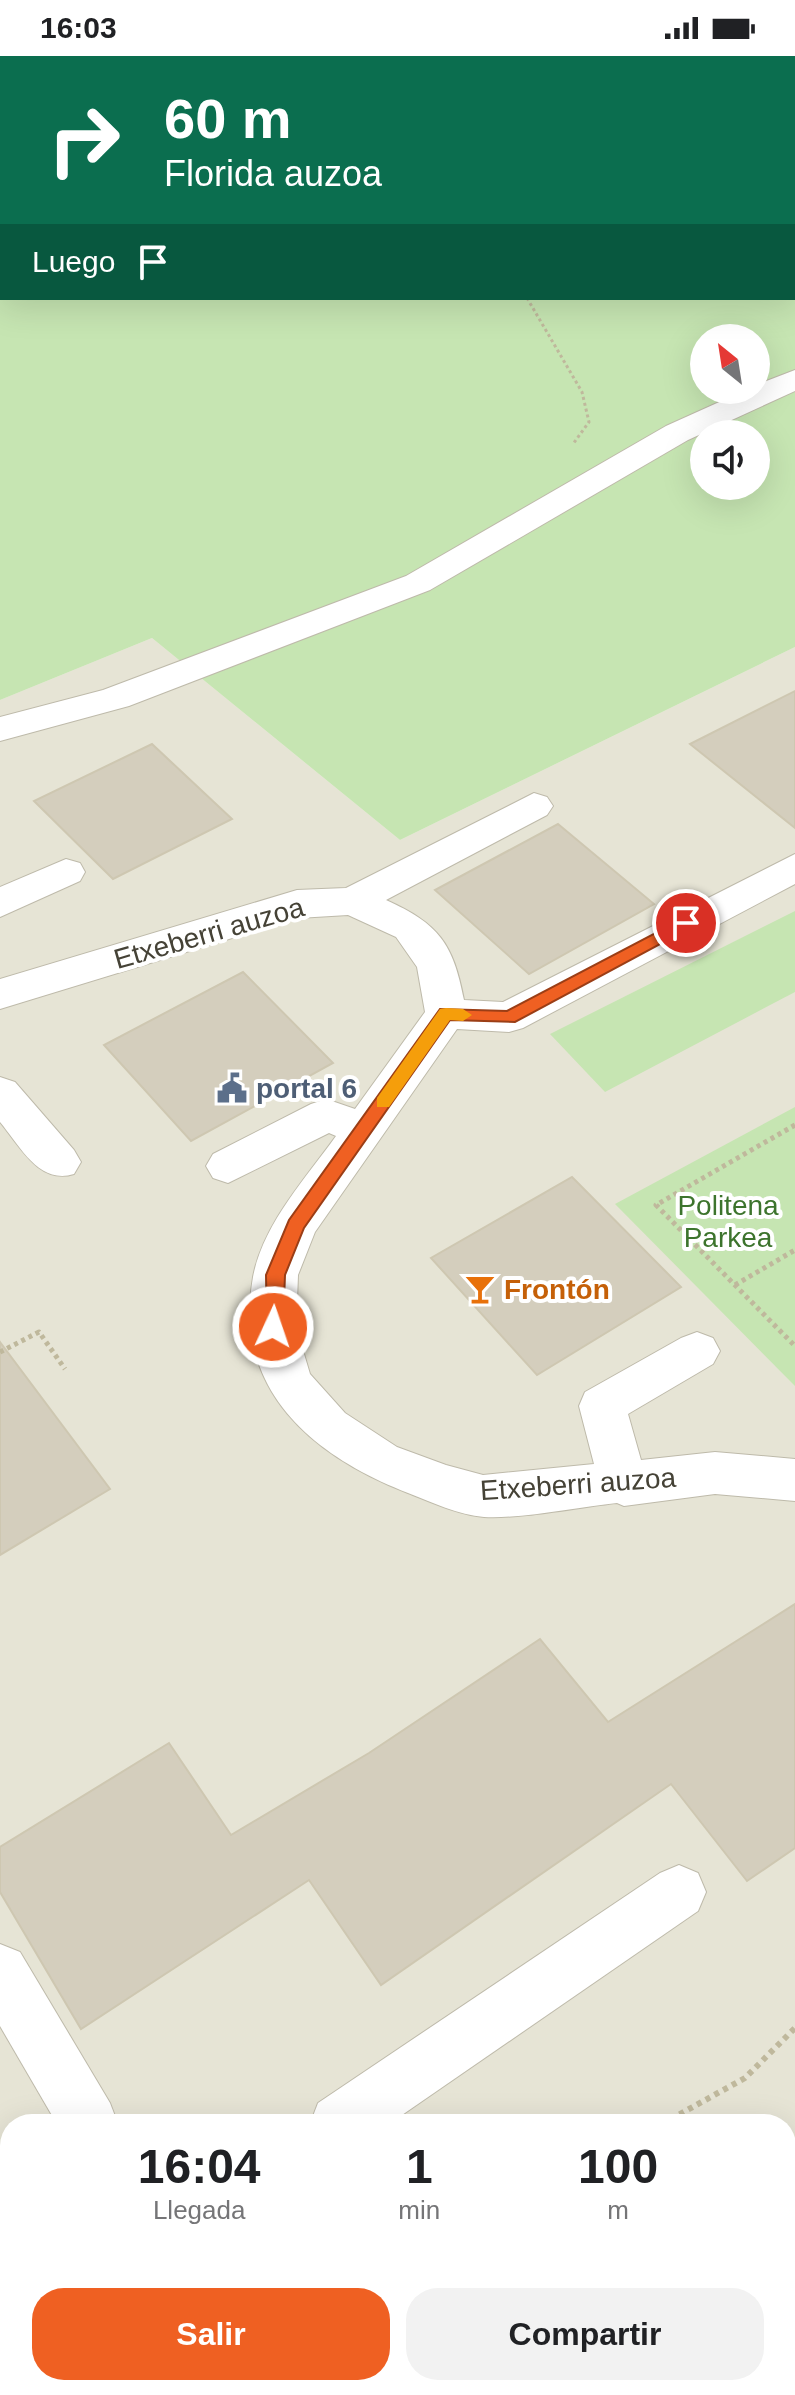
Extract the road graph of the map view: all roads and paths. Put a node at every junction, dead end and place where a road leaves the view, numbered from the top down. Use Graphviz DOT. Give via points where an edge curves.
graph roads {
  1 [pos="528,300"];
  2 [pos="795,379"];
  3 [pos="572,445"];
  4 [pos="0,729"];
  5 [pos="534,806"];
  6 [pos="795,867"];
  7 [pos="66,872"];
  8 [pos="353,901"];
  9 [pos="0,903"];
  10 [pos="0,994"];
  11 [pos="446,1014"];
  12 [pos="0,1093"];
  13 [pos="795,1125"];
  14 [pos="364,1129"];
  15 [pos="59,1162"];
  16 [pos="228,1166"];
  17 [pos="795,1250"];
  18 [pos="735,1285"];
  19 [pos="795,1346"];
  20 [pos="697,1351"];
  21 [pos="0,1352"];
  22 [pos="65,1369"];
  23 [pos="795,1480"];
  24 [pos="624,1485"];
  25 [pos="679,1892"];
  26 [pos="0,1972"];
  27 [pos="795,2028"];
  28 [pos="83,2114"];
  29 [pos="354,2114"];
  30 [pos="680,2114"];
  1 -- 3 [label="path" via="582,392 589,422"];
  2 -- 4 [label="street" via="677,433 418,583 116,698"];
  5 -- 8 [label="street"];
  6 -- 11 [label="street" via="509,1017"];
  7 -- 9 [label="street"];
  8 -- 10 [label="street, Etxeberri auzoa" via="297,904"];
  8 -- 11 [label="street, Etxeberri auzoa" via="410,927 437,964"];
  11 -- 14 [label="street, Etxeberri auzoa"];
  12 -- 15 [label="street"];
  13 -- 18 [label="path" via="656,1205"];
  14 -- 16 [label="street" via="326,1115"];
  14 -- 24 [label="street, Etxeberri auzoa" via="296,1225 276,1275 273,1327 289,1383 328,1427 380,1461 442,1485 483,1496"];
  17 -- 18 [label="path"];
  18 -- 19 [label="path"];
  20 -- 24 [label="street" via="602,1406"];
  21 -- 22 [label="path" via="39,1332"];
  23 -- 24 [label="street, Etxeberri auzoa" via="715,1473"];
  25 -- 29 [label="street"];
  26 -- 28 [label="street"];
  27 -- 30 [label="path" via="745,2078"];
}
